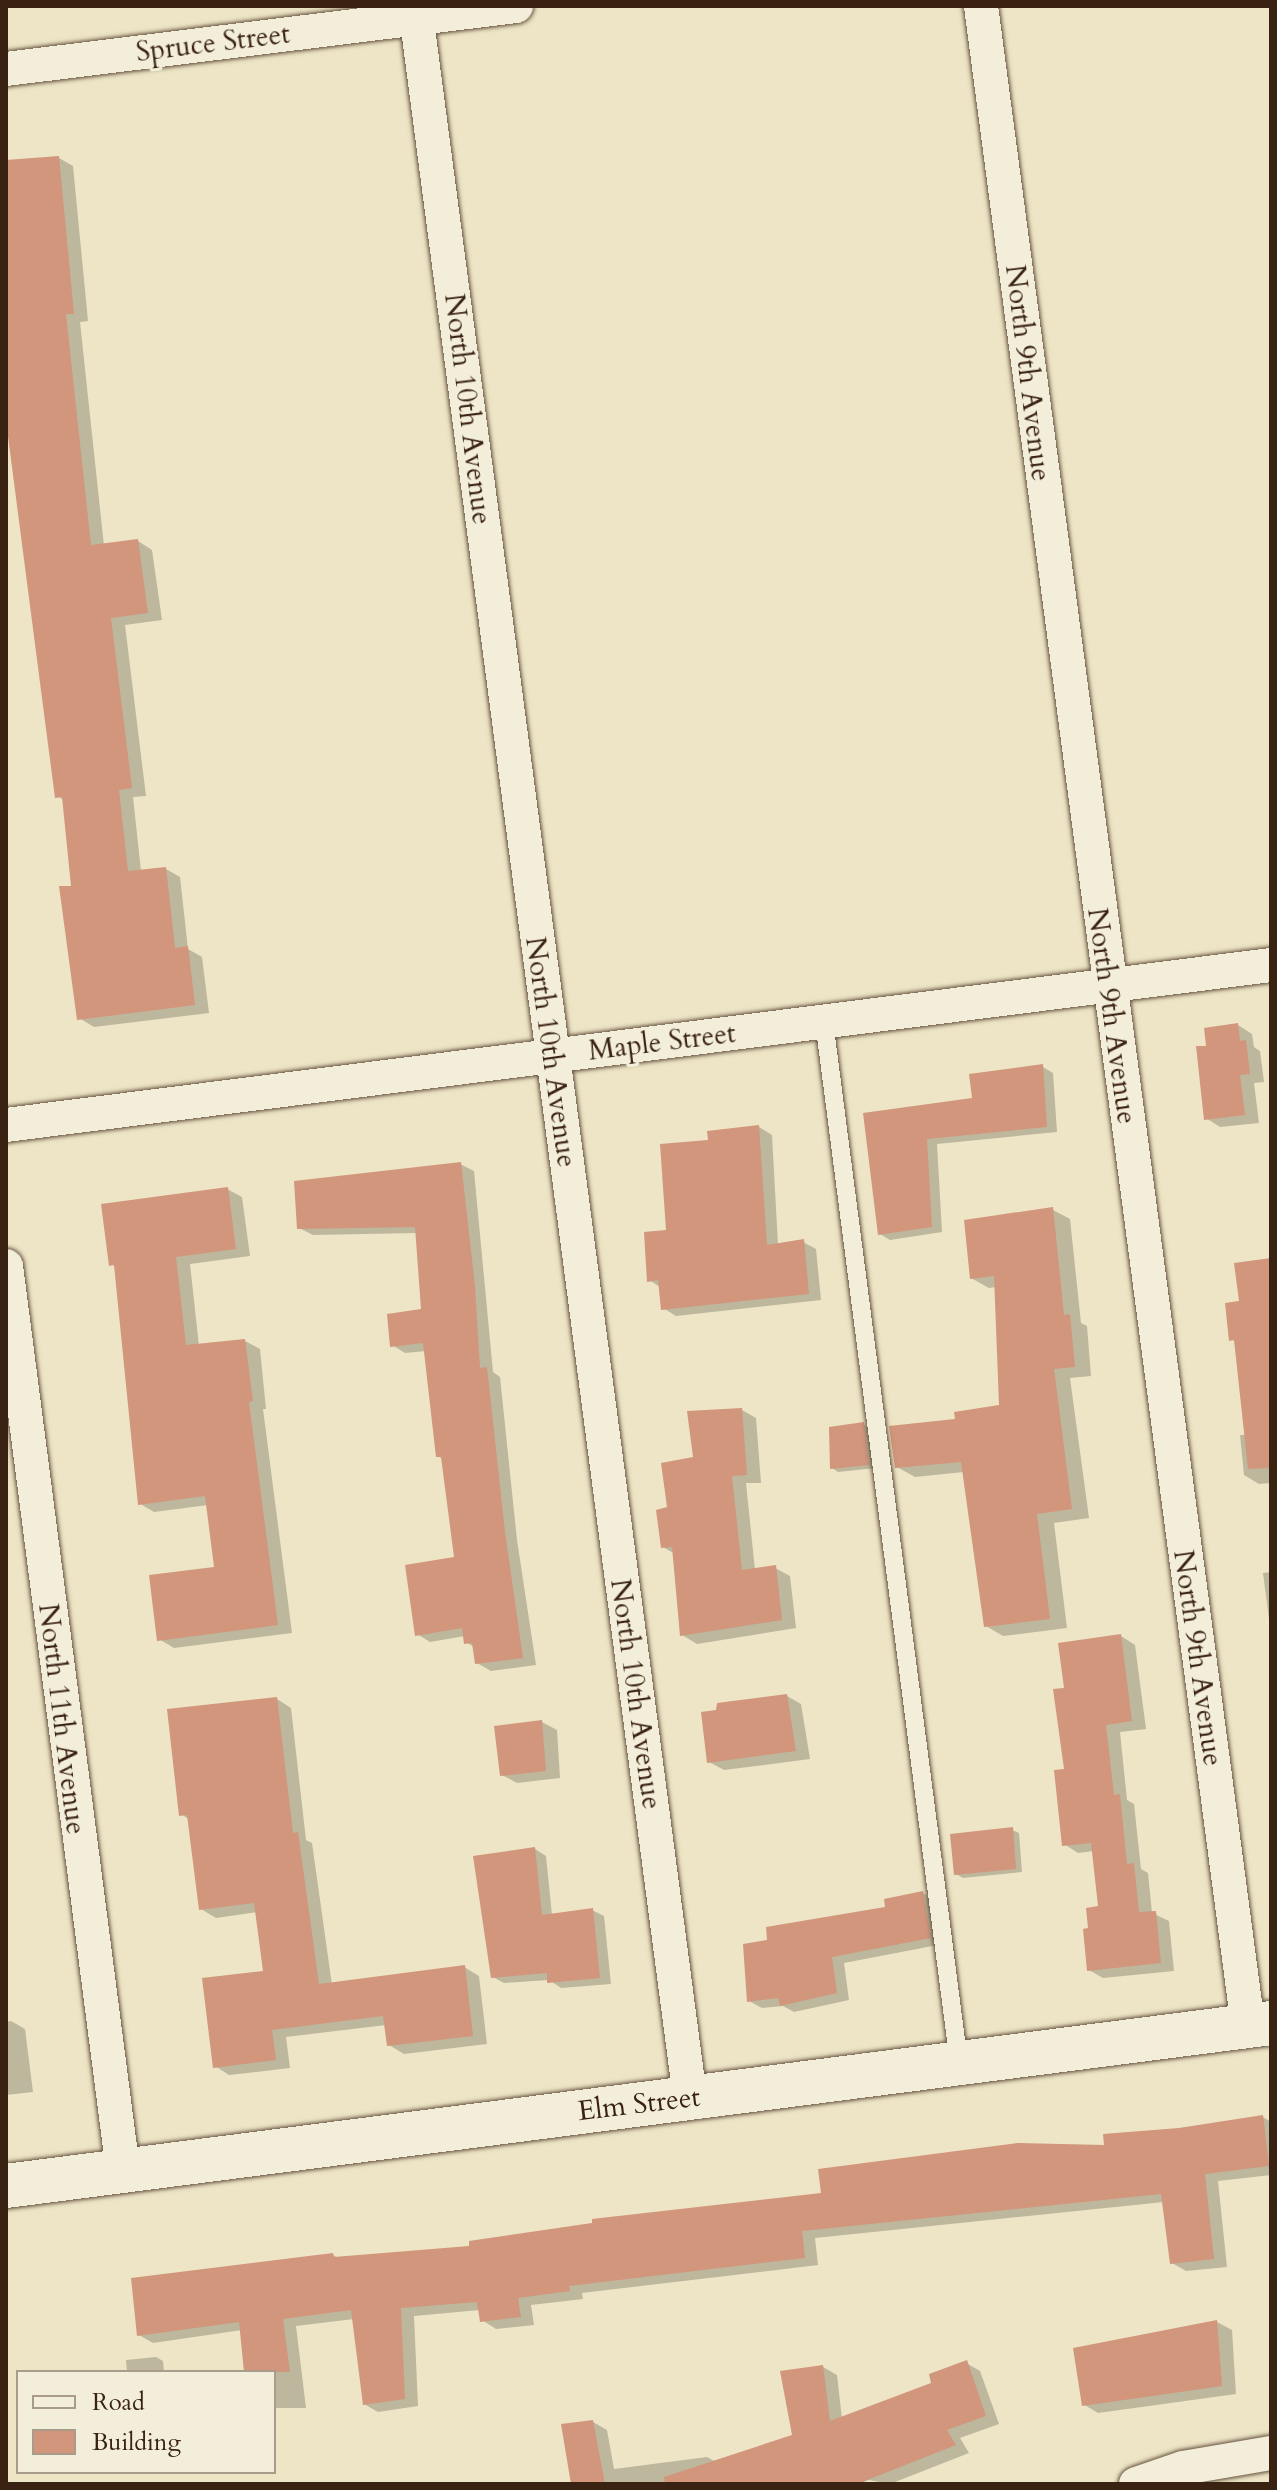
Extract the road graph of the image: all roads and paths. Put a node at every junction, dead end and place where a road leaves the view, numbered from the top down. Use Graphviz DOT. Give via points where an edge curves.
graph roads {
  1 [pos="516,6"];
  2 [pos="981,6"];
  3 [pos="416,12"];
  4 [pos="6,69"];
  5 [pos="1271,965"];
  6 [pos="1108,984"];
  7 [pos="824,1021"];
  8 [pos="552,1056"];
  9 [pos="6,1125"];
  10 [pos="6,1266"];
  11 [pos="1259,2024"];
  12 [pos="959,2063"];
  13 [pos="690,2098"];
  14 [pos="123,2171"];
  15 [pos="6,2186"];
  16 [pos="1271,2453"];
  17 [pos="1136,2484"];
  1 -- 3 [label="street, Spruce Street"];
  2 -- 6 [label="street, North 9th Avenue"];
  3 -- 4 [label="street, Spruce Street"];
  3 -- 8 [label="street, North 10th Avenue"];
  5 -- 6 [label="street, Maple Street"];
  6 -- 7 [label="street, Maple Street"];
  6 -- 11 [label="street, North 9th Avenue"];
  7 -- 8 [label="street, Maple Street"];
  7 -- 12 [label="lane"];
  8 -- 9 [label="street, Maple Street"];
  8 -- 13 [label="street, North 10th Avenue"];
  10 -- 14 [label="street, North 11th Avenue"];
  11 -- 12 [label="street, Elm Street"];
  12 -- 13 [label="street, Elm Street"];
  13 -- 14 [label="street, Elm Street"];
  14 -- 15 [label="street, Elm Street"];
  16 -- 17 [label="street" via="1183,2468"];
}
